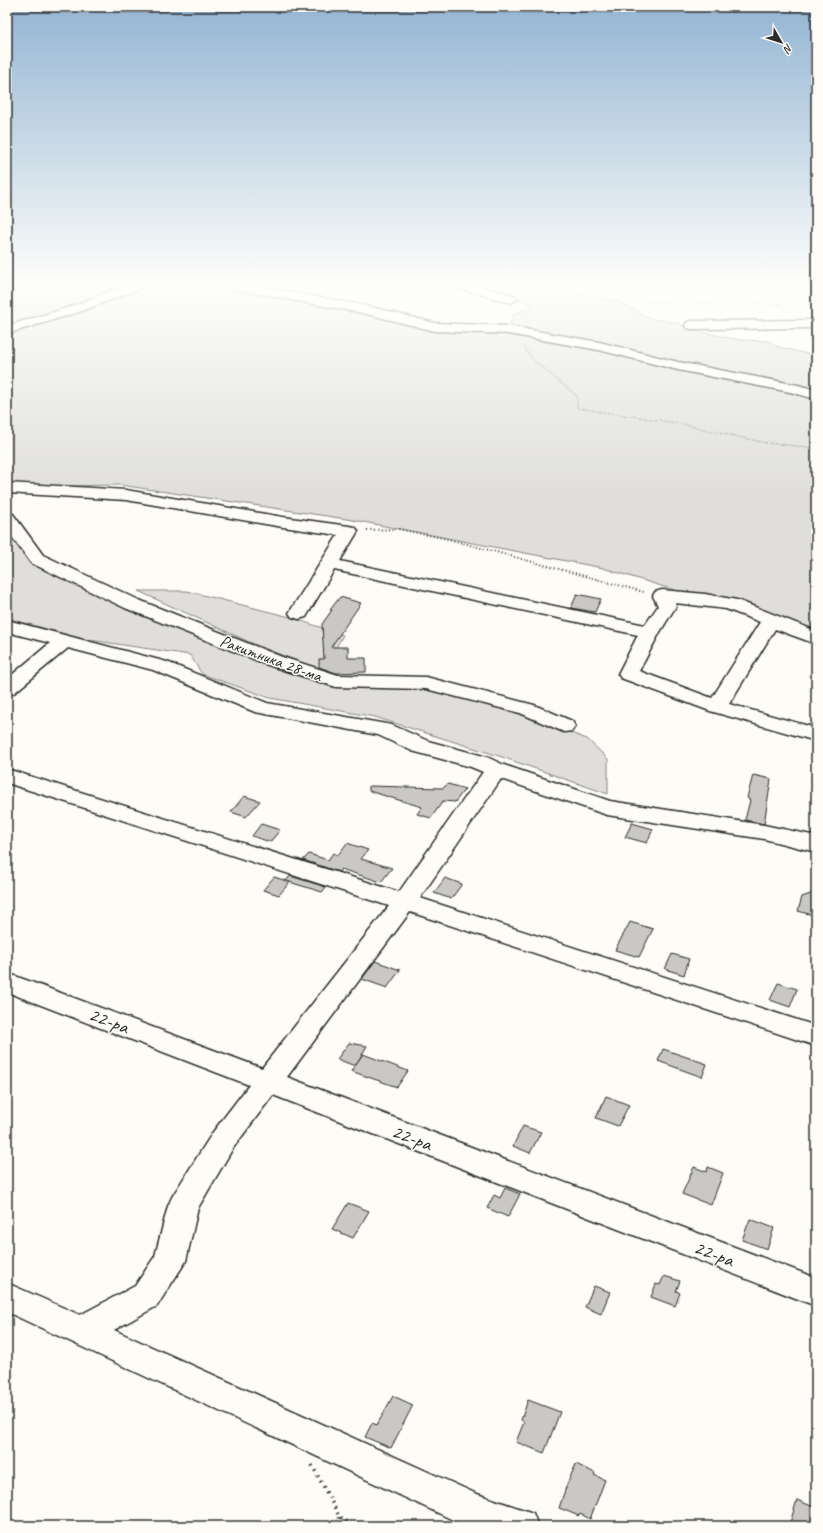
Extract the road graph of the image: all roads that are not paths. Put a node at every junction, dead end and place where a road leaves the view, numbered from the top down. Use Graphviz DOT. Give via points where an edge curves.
graph roads {
  1 [pos="639,356"];
  2 [pos="816,395"];
  3 [pos="7,488"];
  4 [pos="7,518"];
  5 [pos="330,564"];
  6 [pos="299,613"];
  7 [pos="770,620"];
  8 [pos="7,626"];
  9 [pos="650,632"];
  10 [pos="816,638"];
  11 [pos="65,641"];
  12 [pos="7,689"];
  13 [pos="717,707"];
  14 [pos="564,726"];
  15 [pos="816,735"];
  16 [pos="496,770"];
  17 [pos="7,776"];
  18 [pos="816,844"];
  19 [pos="405,902"];
  20 [pos="7,982"];
  21 [pos="816,1036"];
  22 [pos="268,1082"];
  23 [pos="816,1292"];
  24 [pos="7,1297"];
  25 [pos="81,1331"];
  26 [pos="520,1526"];
  1 -- 2 [label="street"];
  3 -- 5 [label="street" via="126,495 282,522 349,530"];
  4 -- 14 [label="street, Ракитника 28-ма" via="37,559 132,604 275,661 336,682 426,683 527,709"];
  5 -- 6 [label="street"];
  5 -- 9 [label="street"];
  7 -- 9 [label="street" via="748,608 714,600 662,596 667,606"];
  7 -- 10 [label="street"];
  7 -- 13 [label="street"];
  8 -- 11 [label="street"];
  9 -- 13 [label="street" via="628,674"];
  11 -- 12 [label="street"];
  11 -- 16 [label="street" via="160,666 262,708 384,730 420,746 479,762"];
  13 -- 15 [label="street"];
  16 -- 18 [label="street" via="607,808 764,832"];
  16 -- 19 [label="street"];
  17 -- 19 [label="street"];
  19 -- 21 [label="street"];
  19 -- 22 [label="street"];
  20 -- 22 [label="street, 22-ра"];
  22 -- 23 [label="street, 22-ра"];
  22 -- 25 [label="street" via="224,1140 183,1206 170,1261 146,1296"];
  24 -- 25 [label="street"];
  25 -- 26 [label="street" via="473,1511"];
}
